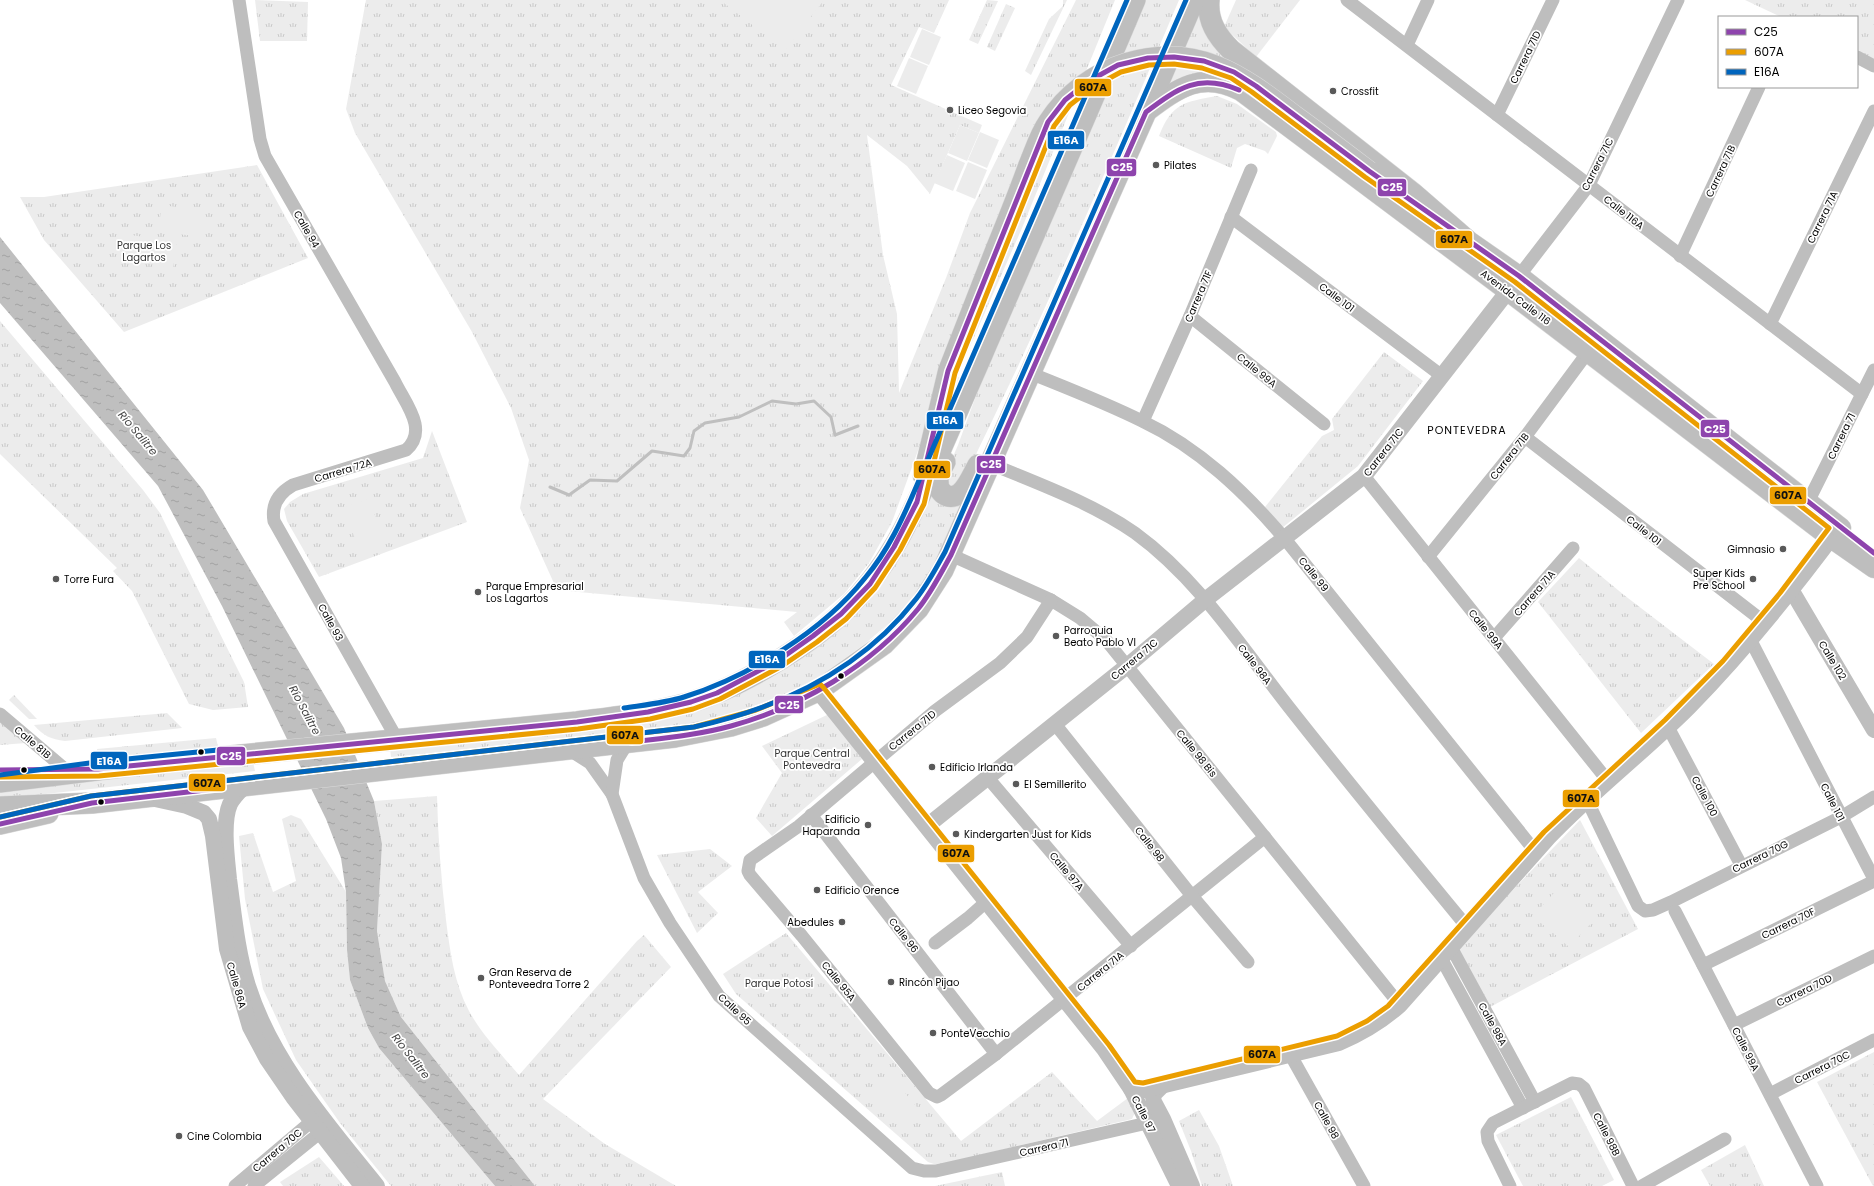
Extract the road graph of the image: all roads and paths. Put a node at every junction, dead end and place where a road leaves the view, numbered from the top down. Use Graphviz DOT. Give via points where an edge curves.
graph roads {
  1 [pos="239,0"];
  2 [pos="1135,0"];
  3 [pos="1194,0"];
  4 [pos="1209,0"];
  5 [pos="1347,0"];
  6 [pos="1428,0"];
  7 [pos="1553,0"];
  8 [pos="1678,0"];
  9 [pos="1407,45"];
  10 [pos="1858,58"];
  11 [pos="1874,66"];
  12 [pos="1760,88"];
  13 [pos="1874,111"];
  14 [pos="1146,112"];
  15 [pos="1497,115"];
  16 [pos="1251,170"];
  17 [pos="1589,185"];
  18 [pos="1231,217"];
  19 [pos="1467,240"];
  20 [pos="1680,256"];
  21 [pos="1513,284"];
  22 [pos="1190,316"];
  23 [pos="1770,324"];
  24 [pos="1588,352"];
  25 [pos="1874,370"];
  26 [pos="1030,372"];
  27 [pos="1442,376"];
  28 [pos="965,394"];
  29 [pos="1862,394"];
  30 [pos="1143,421"];
  31 [pos="1324,424"];
  32 [pos="1525,437"];
  33 [pos="413,442"];
  34 [pos="991,464"];
  35 [pos="1364,476"];
  36 [pos="275,502"];
  37 [pos="917,502"];
  38 [pos="1808,502"];
  39 [pos="1835,532"];
  40 [pos="1285,539"];
  41 [pos="1573,548"];
  42 [pos="1874,552"];
  43 [pos="951,555"];
  44 [pos="1428,557"];
  45 [pos="1874,568"];
  46 [pos="1792,591"];
  47 [pos="1051,600"];
  48 [pos="1205,600"];
  49 [pos="1764,622"];
  50 [pos="1494,638"];
  51 [pos="1750,639"];
  52 [pos="1127,666"];
  53 [pos="818,691"];
  54 [pos="0,714"];
  55 [pos="1055,724"];
  56 [pos="1668,727"];
  57 [pos="1874,730"];
  58 [pos="397,739"];
  59 [pos="628,742"];
  60 [pos="568,749"];
  61 [pos="874,761"];
  62 [pos="98,769"];
  63 [pos="0,770"];
  64 [pos="66,770"];
  65 [pos="988,778"];
  66 [pos="1608,781"];
  67 [pos="0,782"];
  68 [pos="246,785"];
  69 [pos="612,794"];
  70 [pos="143,797"];
  71 [pos="1874,797"];
  72 [pos="1587,800"];
  73 [pos="92,803"];
  74 [pos="0,807"];
  75 [pos="811,816"];
  76 [pos="1841,816"];
  77 [pos="6,824"];
  78 [pos="927,826"];
  79 [pos="1265,837"];
  80 [pos="1535,851"];
  81 [pos="1741,866"];
  82 [pos="748,867"];
  83 [pos="1874,880"];
  84 [pos="1192,896"];
  85 [pos="986,902"];
  86 [pos="1675,911"];
  87 [pos="1468,928"];
  88 [pos="935,943"];
  89 [pos="1131,946"];
  90 [pos="1446,953"];
  91 [pos="1874,956"];
  92 [pos="1248,962"];
  93 [pos="1703,965"];
  94 [pos="1064,999"];
  95 [pos="1400,1005"];
  96 [pos="1734,1025"];
  97 [pos="1874,1040"];
  98 [pos="996,1054"];
  99 [pos="1290,1054"];
  100 [pos="1163,1085"];
  101 [pos="1131,1089"];
  102 [pos="1770,1094"];
  103 [pos="932,1096"];
  104 [pos="1535,1102"];
  105 [pos="1523,1108"];
  106 [pos="1156,1121"];
  107 [pos="320,1123"];
  108 [pos="1725,1139"];
  109 [pos="924,1171"];
  110 [pos="235,1186"];
  111 [pos="254,1186"];
  112 [pos="362,1186"];
  113 [pos="377,1186"];
  114 [pos="1178,1186"];
  115 [pos="1192,1186"];
  116 [pos="1364,1186"];
  117 [pos="1510,1186"];
  118 [pos="1633,1186"];
  119 [pos="1642,1186"];
  120 [pos="1817,1186"];
  1 -- 33 [label="street, Calle 94" via="260,139 265,156 413,416 416,426"];
  2 -- 28 [label="highway"];
  3 -- 14 [label="highway"];
  4 -- 19 [label="highway" via="1210,20 1218,36 1231,50 1414,194"];
  5 -- 9 [label="street, Calle 116A"];
  6 -- 9 [label="street"];
  7 -- 15 [label="street, Carrera 71D"];
  8 -- 17 [label="street, Carrera 71C"];
  9 -- 15 [label="street, Calle 116A"];
  10 -- 11 [label="street"];
  12 -- 20 [label="street, Carrera 71B"];
  13 -- 23 [label="street, Carrera 71A"];
  14 -- 21 [label="main road, Avenida Calle 116" via="1168,96 1196,83 1224,83"];
  14 -- 26 [label="highway"];
  15 -- 17 [label="street, Calle 116A"];
  16 -- 18 [label="street, Carrera 71F"];
  17 -- 20 [label="street, Calle 116A"];
  17 -- 21 [label="street, Carrera 71C"];
  18 -- 22 [label="street, Carrera 71F"];
  18 -- 27 [label="street, Calle 101"];
  19 -- 21 [label="main road, Avenida Calle 116"];
  19 -- 37 [label="main road, Avenida Calle 116, bridge" via="1234,72 1204,61 1161,57 1133,61 1102,73 1077,89 1048,122 948,371"];
  20 -- 23 [label="street, Calle 116A"];
  21 -- 24 [label="main road, Avenida Calle 116"];
  21 -- 27 [label="street, Carrera 71C"];
  21 -- 38 [label="main road, Avenida Calle 116"];
  22 -- 30 [label="street, Carrera 71F"];
  22 -- 31 [label="street, Calle 99A"];
  23 -- 29 [label="street, Calle 116A"];
  24 -- 32 [label="street, Carrera 71B"];
  24 -- 39 [label="main road, Avenida Calle 116"];
  25 -- 29 [label="street, Carrera 71"];
  26 -- 28 [label="highway" via="993,428 965,487 960,494 948,496 940,490 938,480 951,448"];
  26 -- 30 [label="street, Calle 99"];
  26 -- 34 [label="highway"];
  27 -- 35 [label="street, Carrera 71C"];
  28 -- 37 [label="highway"];
  29 -- 38 [label="street, Carrera 71"];
  30 -- 40 [label="street, Calle 99" via="1207,462 1262,512"];
  32 -- 44 [label="street, Carrera 71B"];
  32 -- 49 [label="street, Calle 101"];
  33 -- 36 [label="street, Carrera 72A" via="403,452 293,485"];
  34 -- 43 [label="highway"];
  34 -- 48 [label="street, Calle 98A" via="1102,513 1128,529 1163,556"];
  35 -- 40 [label="street, Carrera 71C"];
  35 -- 44 [label="street, Calle 99A"];
  36 -- 58 [label="street, Calle 93" via="272,512 274,521"];
  37 -- 58 [label="highway" via="882,567 870,584 841,614 779,660 717,693 648,712"];
  38 -- 39 [label="main road, Avenida Calle 116"];
  39 -- 42 [label="main road, Avenida Calle 116"];
  39 -- 45 [label="main road, Avenida Calle 116"];
  39 -- 46 [label="street"];
  40 -- 48 [label="street, Carrera 71C"];
  40 -- 80 [label="street, Calle 99"];
  41 -- 50 [label="street, Carrera 71A"];
  43 -- 47 [label="street, Calle 98 Bis"];
  43 -- 53 [label="highway" via="930,592 904,624 884,644"];
  44 -- 50 [label="street, Calle 99A"];
  46 -- 49 [label="street"];
  46 -- 57 [label="street, Calle 102"];
  47 -- 52 [label="street, Calle 98 Bis" via="1085,622 1106,640"];
  47 -- 61 [label="street, Carrera 71D" via="1027,637 1000,663 935,711"];
  48 -- 52 [label="street, Carrera 71C"];
  48 -- 87 [label="street, Calle 98A" via="1343,776"];
  49 -- 51 [label="street"];
  50 -- 66 [label="street, Calle 99A"];
  51 -- 56 [label="street" via="1709,686"];
  51 -- 76 [label="street, Calle 101"];
  52 -- 55 [label="street, Carrera 71C"];
  52 -- 79 [label="street, Calle 98 Bis"];
  53 -- 59 [label="highway" via="763,716 731,726 688,735"];
  53 -- 61 [label="street, Calle 97"];
  54 -- 64 [label="street, Calle 81B"];
  55 -- 65 [label="street, Carrera 71C"];
  55 -- 84 [label="street, Calle 98"];
  56 -- 66 [label="street"];
  56 -- 81 [label="street, Calle 100"];
  58 -- 62 [label="highway"];
  59 -- 60 [label="highway"];
  59 -- 69 [label="street, Calle 95" via="617,760"];
  60 -- 68 [label="highway"];
  60 -- 69 [label="street, Calle 95" via="590,763"];
  61 -- 75 [label="street, Carrera 71D"];
  61 -- 78 [label="street, Calle 97"];
  62 -- 64 [label="highway"];
  62 -- 67 [label="highway"];
  63 -- 64 [label="highway"];
  65 -- 78 [label="street, Carrera 71C"];
  65 -- 89 [label="street, Calle 97A"];
  66 -- 72 [label="street"];
  68 -- 70 [label="highway"];
  68 -- 107 [label="street, Calle 86A" via="230,804 226,822 237,942 248,985 264,1026"];
  69 -- 109 [label="street, Calle 95" via="644,878 670,923 719,996 912,1168"];
  70 -- 73 [label="highway"];
  70 -- 107 [label="street, Calle 86A" via="198,810 209,819 227,949 247,1018 267,1059"];
  71 -- 76 [label="street, Carrera 70G"];
  72 -- 80 [label="street"];
  72 -- 81 [label="street, Carrera 70G" via="1638,906 1645,911 1653,910"];
  73 -- 74 [label="highway"];
  73 -- 77 [label="highway"];
  75 -- 82 [label="street, Carrera 71D" via="751,859"];
  75 -- 98 [label="street, Calle 96"];
  76 -- 81 [label="street, Carrera 70G"];
  76 -- 83 [label="street, Calle 101"];
  78 -- 85 [label="street, Calle 97"];
  79 -- 84 [label="street, Carrera 71A"];
  79 -- 95 [label="street, Calle 98 Bis"];
  80 -- 87 [label="street"];
  82 -- 103 [label="street, Calle 95A" via="750,875"];
  83 -- 93 [label="street, Carrera 70F"];
  84 -- 89 [label="street, Carrera 71A"];
  84 -- 92 [label="street, Calle 98"];
  85 -- 88 [label="street"];
  85 -- 94 [label="street, Calle 97"];
  86 -- 93 [label="street, Calle 99A"];
  87 -- 90 [label="street"];
  89 -- 94 [label="street, Carrera 71A"];
  90 -- 95 [label="street"];
  90 -- 104 [label="street, Calle 98A"];
  90 -- 105 [label="street, Calle 98A"];
  91 -- 96 [label="street, Carrera 70D"];
  93 -- 96 [label="street, Calle 99A"];
  94 -- 98 [label="street, Carrera 71A"];
  94 -- 101 [label="street, Calle 97" via="1104,1049"];
  95 -- 99 [label="street" via="1362,1033 1339,1043"];
  96 -- 102 [label="street, Calle 99A"];
  97 -- 102 [label="street, Carrera 70C"];
  98 -- 103 [label="street, Carrera 71A" via="941,1095"];
  99 -- 100 [label="street"];
  99 -- 116 [label="street, Calle 98"];
  100 -- 101 [label="street" via="1144,1090"];
  100 -- 106 [label="street, Calle 97" via="1153,1097"];
  101 -- 106 [label="street, Calle 97"];
  102 -- 120 [label="street, Calle 99A"];
  104 -- 105 [label="street"];
  104 -- 118 [label="street, Calle 98B" via="1572,1083 1584,1088"];
  105 -- 117 [label="street" via="1493,1123 1487,1132 1488,1141"];
  106 -- 109 [label="street, Carrera 71" via="993,1159 936,1171"];
  106 -- 114 [label="street, Calle 97"];
  106 -- 115 [label="street, Calle 97"];
  107 -- 110 [label="street, Carrera 70C"];
  107 -- 111 [label="street, Carrera 70C"];
  107 -- 112 [label="street, Calle 86A"];
  107 -- 113 [label="street, Calle 86A"];
  108 -- 119 [label="street"];
}
